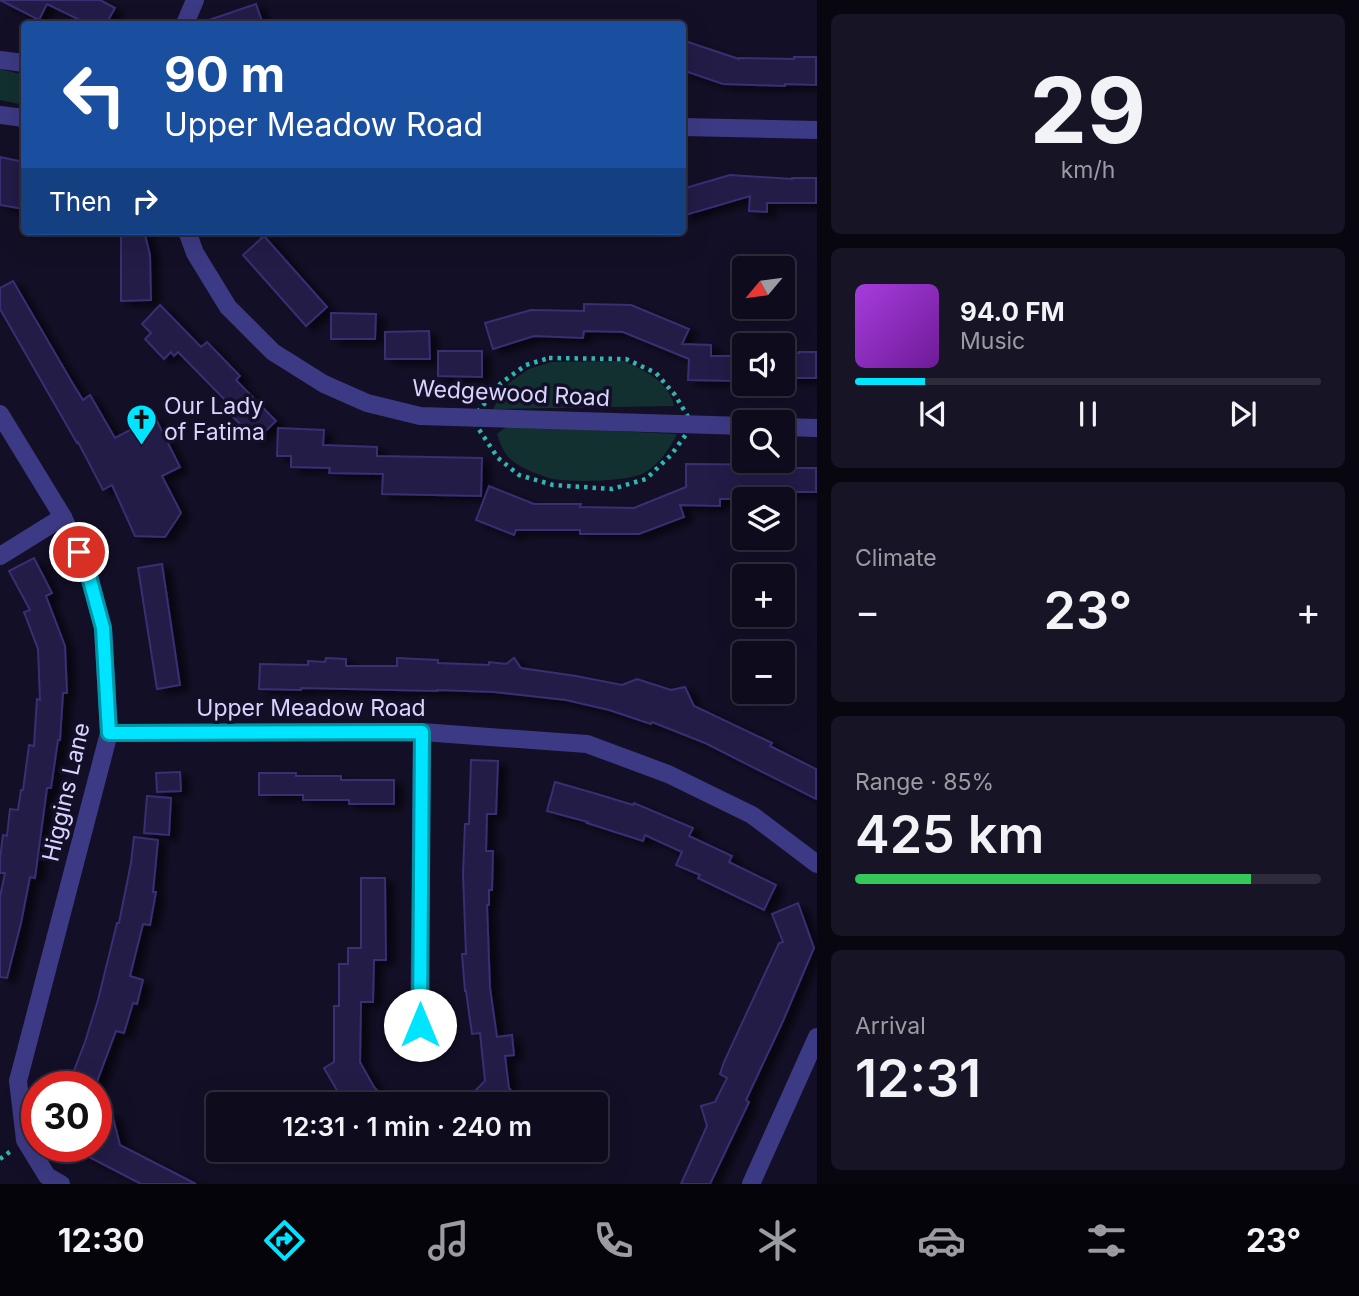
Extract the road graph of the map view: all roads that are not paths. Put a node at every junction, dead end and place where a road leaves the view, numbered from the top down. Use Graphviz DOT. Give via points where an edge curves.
graph roads {
  1 [pos="195,0"];
  2 [pos="186,21"];
  3 [pos="0,60"];
  4 [pos="21,63"];
  5 [pos="0,115"];
  6 [pos="21,118"];
  7 [pos="686,127"];
  8 [pos="817,130"];
  9 [pos="188,235"];
  10 [pos="0,414"];
  11 [pos="732,426"];
  12 [pos="795,427"];
  13 [pos="817,428"];
  14 [pos="63,517"];
  15 [pos="0,556"];
  16 [pos="422,732"];
  17 [pos="109,733"];
  18 [pos="817,864"];
  19 [pos="816,1041"];
  20 [pos="419,1052"];
  21 [pos="61,1184"];
  22 [pos="751,1184"];
  1 -- 2 [label="street"];
  3 -- 4 [label="street"];
  5 -- 6 [label="street"];
  7 -- 8 [label="street"];
  9 -- 11 [label="street, Wedgewood Road" via="228,307 273,352 324,384 367,403 420,416"];
  10 -- 14 [label="street, Higgins Lane"];
  12 -- 13 [label="street"];
  14 -- 15 [label="street"];
  14 -- 17 [label="street, Higgins Lane" via="87,569 103,628"];
  16 -- 17 [label="street, Upper Meadow Road"];
  16 -- 18 [label="street, Upper Meadow Road" via="587,744 668,774 752,816"];
  16 -- 20 [label="street"];
  17 -- 21 [label="street, Higgins Lane" via="19,1081 25,1140 47,1176"];
  19 -- 22 [label="street"];
}
